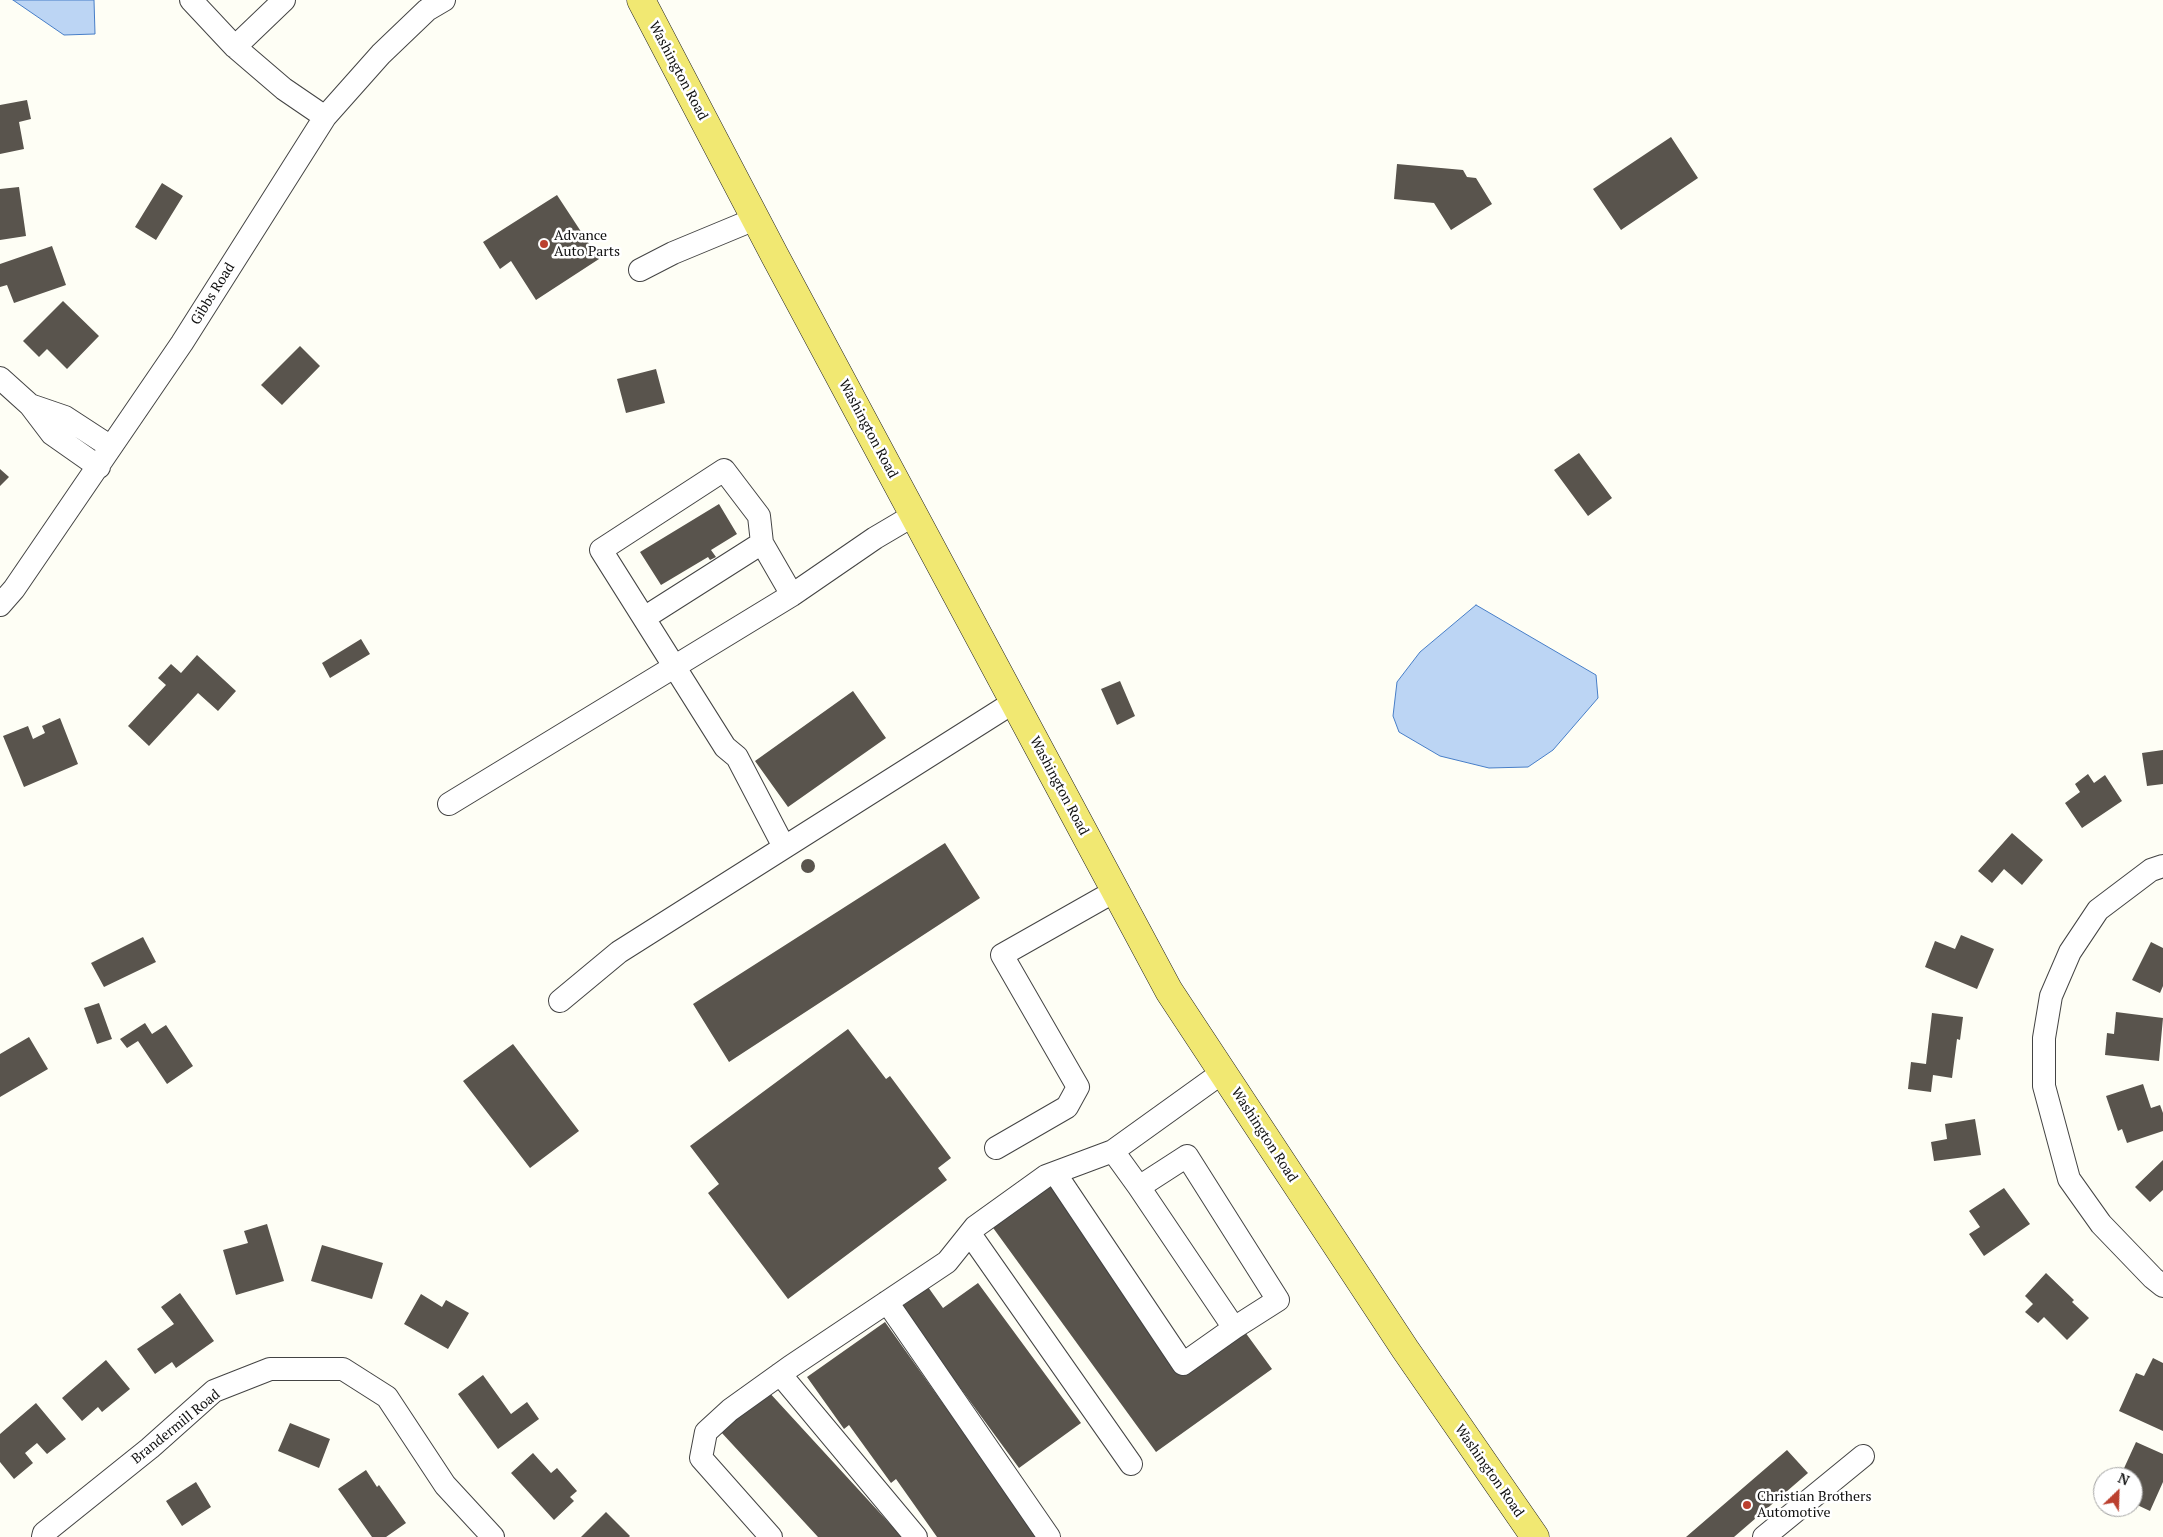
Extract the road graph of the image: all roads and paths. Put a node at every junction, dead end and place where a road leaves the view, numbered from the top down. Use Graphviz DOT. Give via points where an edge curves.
graph roads {
  1 [pos="191,0"];
  2 [pos="284,0"];
  3 [pos="444,0"];
  4 [pos="641,0"];
  5 [pos="235,47"];
  6 [pos="325,118"];
  7 [pos="755,219"];
  8 [pos="640,270"];
  9 [pos="0,378"];
  10 [pos="30,405"];
  11 [pos="111,447"];
  12 [pos="99,467"];
  13 [pos="914,515"];
  14 [pos="762,543"];
  15 [pos="792,595"];
  16 [pos="0,605"];
  17 [pos="644,618"];
  18 [pos="676,667"];
  19 [pos="1014,702"];
  20 [pos="449,804"];
  21 [pos="784,847"];
  22 [pos="2163,866"];
  23 [pos="1115,891"];
  24 [pos="560,1001"];
  25 [pos="1223,1072"];
  26 [pos="996,1148"];
  27 [pos="1113,1151"];
  28 [pos="1055,1173"];
  29 [pos="1139,1187"];
  30 [pos="970,1234"];
  31 [pos="2163,1286"];
  32 [pos="887,1302"];
  33 [pos="1234,1328"];
  34 [pos="780,1374"];
  35 [pos="1863,1456"];
  36 [pos="1131,1464"];
  37 [pos="43,1537"];
  38 [pos="493,1537"];
  39 [pos="771,1537"];
  40 [pos="916,1537"];
  41 [pos="1049,1537"];
  42 [pos="1535,1537"];
  43 [pos="1764,1537"];
  1 -- 5 [label="street"];
  2 -- 5 [label="street"];
  3 -- 6 [label="street, Gibbs Road" via="427,10 381,54"];
  4 -- 7 [label="main road, Washington Road"];
  5 -- 6 [label="street" via="284,89"];
  6 -- 11 [label="street, Gibbs Road" via="182,344"];
  7 -- 8 [label="street"];
  7 -- 13 [label="main road, Washington Road"];
  9 -- 10 [label="street"];
  10 -- 11 [label="street" via="65,417"];
  10 -- 12 [label="street" via="52,434"];
  11 -- 12 [label="street, Gibbs Road"];
  12 -- 16 [label="street, Gibbs Road"];
  13 -- 15 [label="street"];
  13 -- 19 [label="main road, Washington Road"];
  14 -- 15 [label="street"];
  14 -- 17 [label="street"];
  14 -- 17 [label="street" via="759,516 724,470 601,550"];
  15 -- 18 [label="street"];
  17 -- 18 [label="street"];
  18 -- 20 [label="street"];
  18 -- 21 [label="street" via="725,747 737,757"];
  19 -- 21 [label="street"];
  19 -- 23 [label="main road, Washington Road"];
  21 -- 24 [label="street" via="619,952"];
  22 -- 31 [label="street" via="2151,870 2098,910 2070,952 2051,996 2044,1038 2044,1086 2069,1179 2101,1224"];
  23 -- 25 [label="main road, Washington Road" via="1170,991"];
  23 -- 26 [label="street" via="1002,955 1078,1087 1068,1107"];
  25 -- 27 [label="street"];
  25 -- 42 [label="main road, Washington Road" via="1405,1348"];
  27 -- 28 [label="street"];
  27 -- 29 [label="street"];
  28 -- 30 [label="street" via="1046,1176 975,1227"];
  28 -- 33 [label="street" via="1183,1364"];
  29 -- 33 [label="street"];
  29 -- 33 [label="street" via="1186,1156 1278,1300"];
  30 -- 32 [label="street" via="947,1262"];
  30 -- 36 [label="street"];
  32 -- 34 [label="street"];
  32 -- 41 [label="street"];
  34 -- 39 [label="street" via="730,1410 706,1432 701,1458"];
  34 -- 40 [label="street"];
  35 -- 43 [label="street"];
  37 -- 38 [label="street, Brandermill Road" via="214,1391 270,1369 342,1369 387,1397 445,1484"];
}
